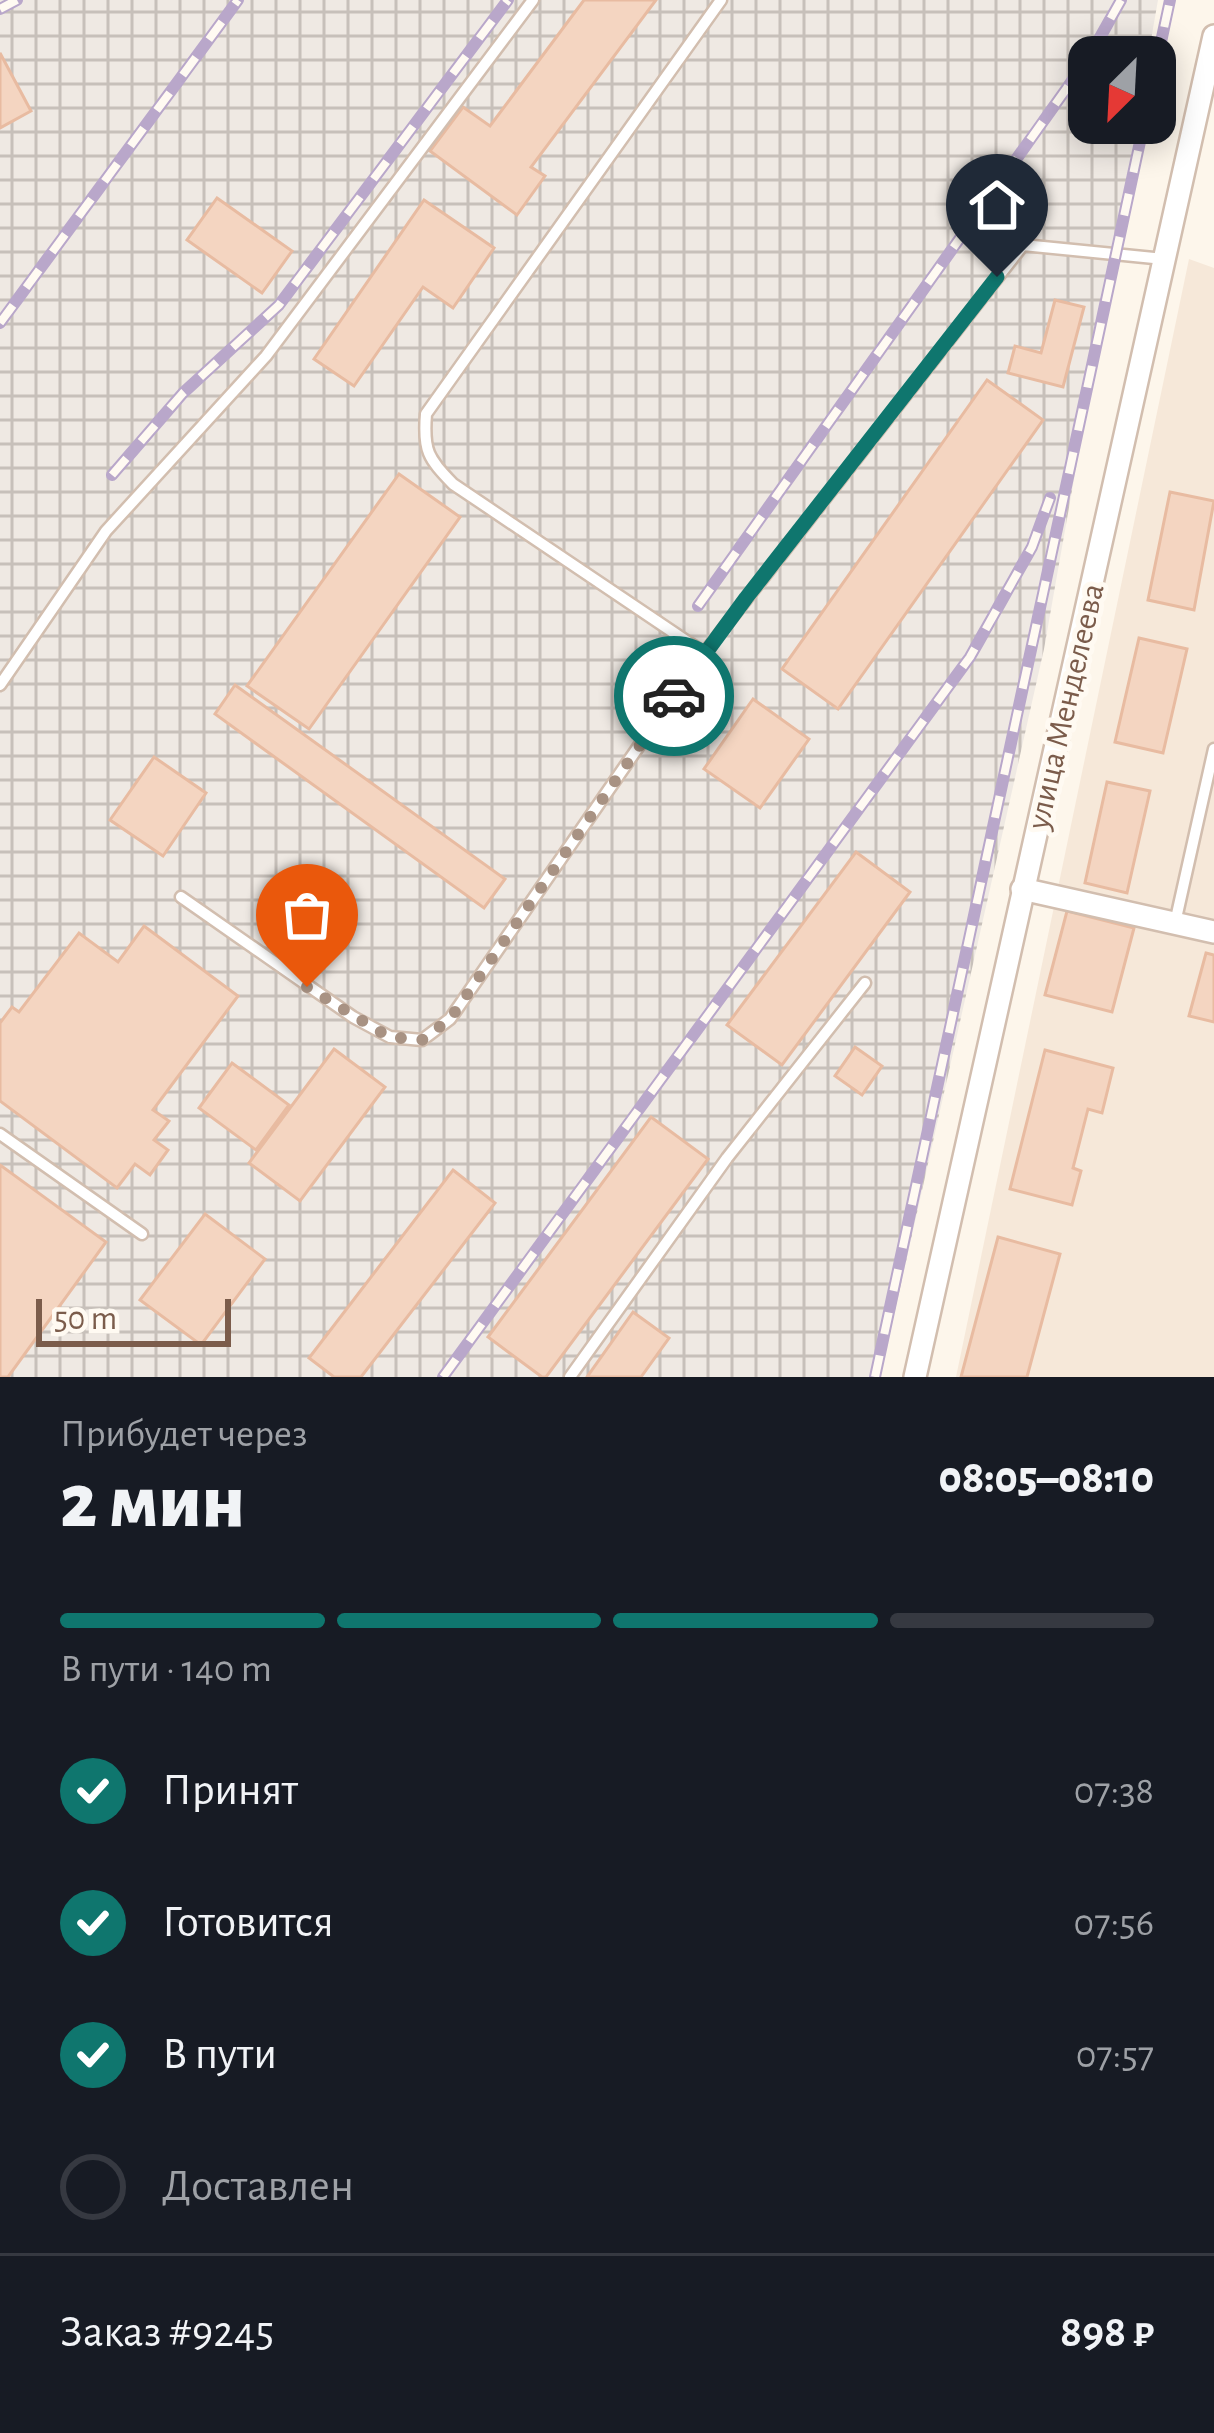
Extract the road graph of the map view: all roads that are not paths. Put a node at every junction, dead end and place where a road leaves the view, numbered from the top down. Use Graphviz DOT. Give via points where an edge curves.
graph roads {
  1 [pos="533,0"];
  2 [pos="721,0"];
  3 [pos="1214,36"];
  4 [pos="1164,260"];
  5 [pos="704,653"];
  6 [pos="0,685"];
  7 [pos="1214,749"];
  8 [pos="1022,890"];
  9 [pos="181,897"];
  10 [pos="1175,923"];
  11 [pos="1214,932"];
  12 [pos="865,983"];
  13 [pos="0,1134"];
  14 [pos="142,1234"];
  15 [pos="571,1377"];
  16 [pos="914,1377"];
  1 -- 6 [label="lane" via="266,356 106,531"];
  2 -- 5 [label="lane" via="427,414 424,437 429,459 453,484"];
  3 -- 4 [label="street, улица Менделеева"];
  4 -- 5 [label="lane" via="1023,245"];
  4 -- 8 [label="street, улица Менделеева"];
  5 -- 9 [label="lane" via="450,1019 422,1040 389,1037 353,1017"];
  7 -- 10 [label="lane"];
  8 -- 10 [label="street"];
  8 -- 16 [label="street, улица Менделеева"];
  10 -- 11 [label="street"];
  12 -- 15 [label="lane"];
  13 -- 14 [label="lane"];
}
